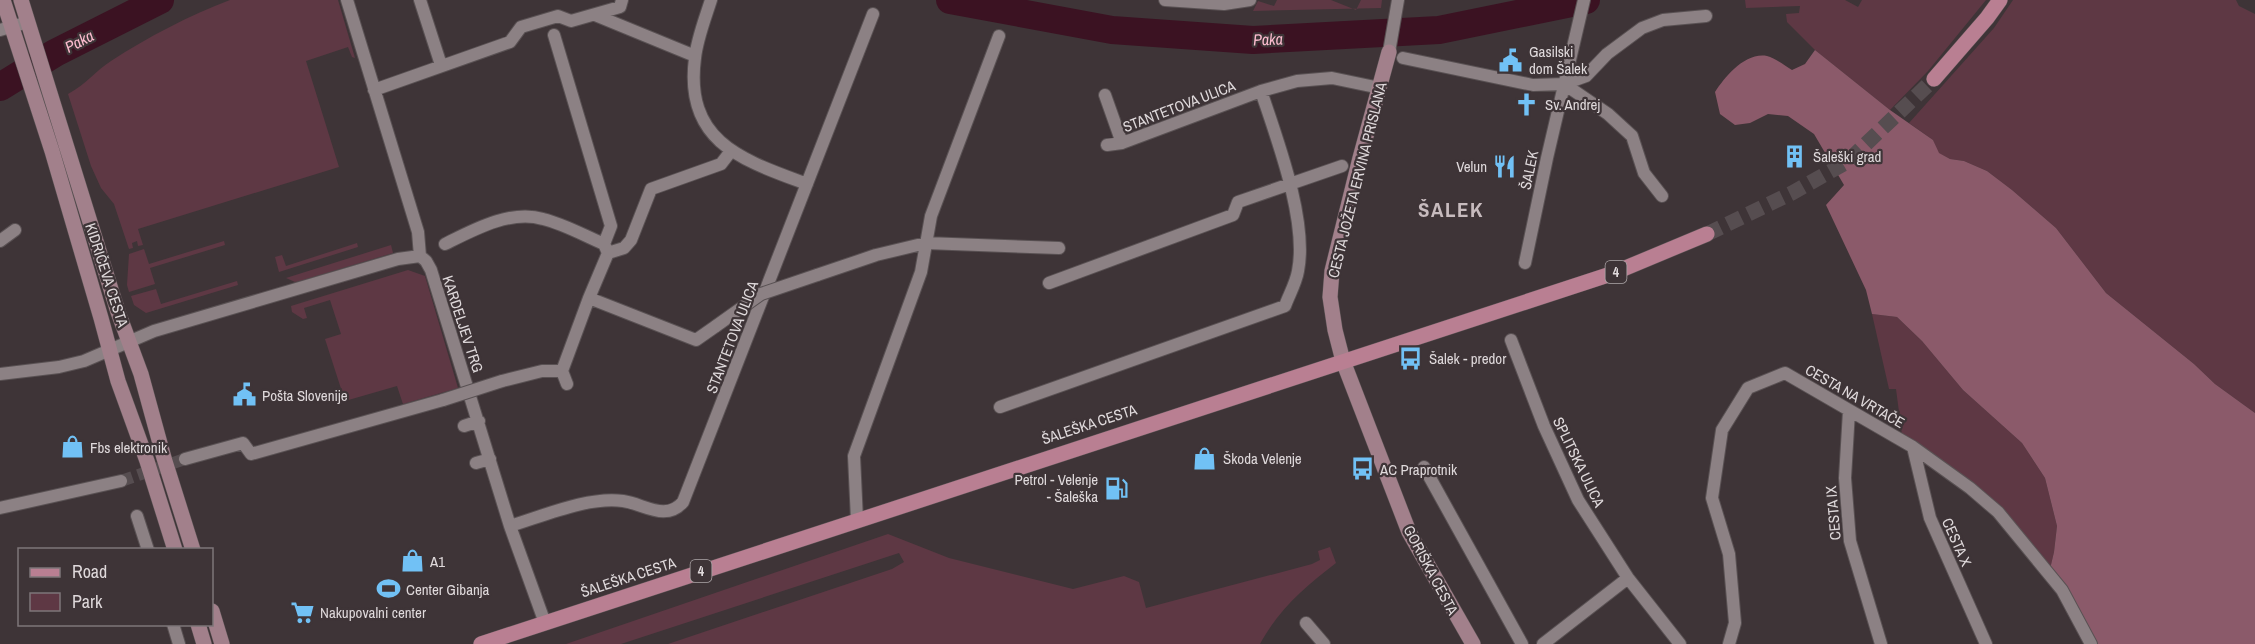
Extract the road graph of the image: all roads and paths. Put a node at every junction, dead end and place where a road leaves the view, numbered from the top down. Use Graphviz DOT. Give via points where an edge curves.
graph roads {
  1 [pos="3,0"];
  2 [pos="21,0"];
  3 [pos="347,0"];
  4 [pos="420,0"];
  5 [pos="622,0"];
  6 [pos="711,0"];
  7 [pos="1165,0"];
  8 [pos="1250,0"];
  9 [pos="1398,0"];
  10 [pos="2000,0"];
  11 [pos="1224,2"];
  12 [pos="1583,5"];
  13 [pos="873,14"];
  14 [pos="595,15"];
  15 [pos="1706,16"];
  16 [pos="28,22"];
  17 [pos="6,28"];
  18 [pos="554,35"];
  19 [pos="999,36"];
  20 [pos="1396,55"];
  21 [pos="695,56"];
  22 [pos="441,65"];
  23 [pos="1934,79"];
  24 [pos="1564,84"];
  25 [pos="1380,88"];
  26 [pos="374,90"];
  27 [pos="1261,91"];
  28 [pos="1105,95"];
  29 [pos="1122,143"];
  30 [pos="1107,146"];
  31 [pos="731,151"];
  32 [pos="1342,166"];
  33 [pos="807,184"];
  34 [pos="1289,184"];
  35 [pos="1662,196"];
  36 [pos="15,230"];
  37 [pos="1707,234"];
  38 [pos="0,241"];
  39 [pos="445,243"];
  40 [pos="926,243"];
  41 [pos="606,248"];
  42 [pos="1059,248"];
  43 [pos="420,256"];
  44 [pos="1525,263"];
  45 [pos="1049,283"];
  46 [pos="589,298"];
  47 [pos="1511,340"];
  48 [pos="129,342"];
  49 [pos="110,350"];
  50 [pos="1343,361"];
  51 [pos="562,371"];
  52 [pos="0,374"];
  53 [pos="567,384"];
  54 [pos="1000,407"];
  55 [pos="1849,411"];
  56 [pos="479,421"];
  57 [pos="464,426"];
  58 [pos="1913,447"];
  59 [pos="185,459"];
  60 [pos="490,459"];
  61 [pos="476,463"];
  62 [pos="1424,467"];
  63 [pos="121,481"];
  64 [pos="1393,493"];
  65 [pos="0,508"];
  66 [pos="137,516"];
  67 [pos="857,520"];
  68 [pos="510,526"];
  69 [pos="148,548"];
  70 [pos="175,548"];
  71 [pos="193,548"];
  72 [pos="1628,578"];
  73 [pos="213,613"];
  74 [pos="545,623"];
  75 [pos="1306,623"];
  76 [pos="174,626"];
  77 [pos="199,626"];
  78 [pos="179,644"];
  79 [pos="204,644"];
  80 [pos="222,644"];
  81 [pos="481,644"];
  82 [pos="1324,644"];
  83 [pos="1473,644"];
  84 [pos="1522,644"];
  85 [pos="1543,644"];
  86 [pos="1680,644"];
  87 [pos="1729,644"];
  88 [pos="1881,644"];
  89 [pos="1986,644"];
  90 [pos="2091,644"];
  1 -- 17 [label="main road, KIDRIČEVA CESTA"];
  2 -- 16 [label="main road, KIDRIČEVA CESTA"];
  3 -- 26 [label="street, KARDELJEV TRG"];
  4 -- 22 [label="street"];
  5 -- 14 [label="street" via="620,7"];
  6 -- 21 [label="street"];
  7 -- 11 [label="street"];
  8 -- 11 [label="street"];
  9 -- 20 [label="street, CESTA JOŽETA ERVINA PRISLANA"];
  10 -- 23 [label="main road"];
  12 -- 24 [label="street, ŠALEK"];
  13 -- 33 [label="street, STANTETOVA ULICA"];
  14 -- 21 [label="street"];
  14 -- 22 [label="street" via="571,21 558,16 521,27 510,42"];
  15 -- 24 [label="street" via="1663,20 1642,28 1607,54 1586,76"];
  16 -- 17 [label="street"];
  16 -- 48 [label="main road, KIDRIČEVA CESTA"];
  17 -- 49 [label="main road, KIDRIČEVA CESTA" via="22,59"];
  18 -- 41 [label="street" via="611,226"];
  19 -- 40 [label="street" via="931,216"];
  20 -- 24 [label="street" via="1533,85"];
  20 -- 25 [label="main road, CESTA JOŽETA ERVINA PRISLANA"];
  21 -- 31 [label="street" via="695,102 716,138"];
  22 -- 26 [label="street"];
  24 -- 35 [label="street" via="1632,136 1644,173"];
  24 -- 44 [label="street, ŠALEK"];
  25 -- 27 [label="street, STANTETOVA ULICA" via="1332,78 1297,81"];
  25 -- 50 [label="main road, CESTA JOŽETA ERVINA PRISLANA" via="1332,271 1330,297"];
  26 -- 43 [label="street, KARDELJEV TRG" via="418,232"];
  27 -- 29 [label="street, STANTETOVA ULICA"];
  27 -- 34 [label="street"];
  28 -- 29 [label="street"];
  29 -- 30 [label="street, STANTETOVA ULICA"];
  31 -- 33 [label="street"];
  31 -- 41 [label="street" via="721,165 651,189 631,240 624,248"];
  32 -- 34 [label="street"];
  33 -- 68 [label="street, STANTETOVA ULICA" via="689,491 678,507 662,512 624,501 596,501"];
  34 -- 45 [label="street" via="1238,202 1233,215"];
  34 -- 54 [label="street" via="1300,233 1298,271 1285,306"];
  36 -- 38 [label="street"];
  37 -- 50 [label="main road, ŠALEŠKA CESTA / 4" via="1611,274"];
  39 -- 41 [label="street" via="524,216 543,218"];
  40 -- 42 [label="street"];
  40 -- 46 [label="street, bridge" via="876,255 761,294 696,340"];
  40 -- 67 [label="street" via="921,272 854,456"];
  41 -- 46 [label="street"];
  43 -- 48 [label="street" via="398,258 154,331"];
  43 -- 56 [label="street, KARDELJEV TRG" via="430,270"];
  46 -- 51 [label="street"];
  47 -- 72 [label="street, SPLITSKA ULICA" via="1578,500"];
  48 -- 49 [label="street"];
  48 -- 71 [label="main road, KIDRIČEVA CESTA"];
  49 -- 52 [label="street" via="59,367"];
  49 -- 70 [label="main road, KIDRIČEVA CESTA"];
  50 -- 64 [label="main road, CESTA JOŽETA ERVINA PRISLANA"];
  50 -- 67 [label="main road, ŠALEŠKA CESTA / 4"];
  51 -- 53 [label="street"];
  51 -- 59 [label="street, KARDELJEV TRG, bridge" via="542,371 502,381 251,454 243,443"];
  55 -- 58 [label="street, CESTA NA VRTAČE"];
  55 -- 87 [label="street, CESTA NA VRTAČE" via="1785,373 1748,388 1722,430 1712,498 1729,554 1736,623"];
  55 -- 88 [label="street, CESTA IX" via="1845,478 1850,541"];
  56 -- 57 [label="street"];
  56 -- 60 [label="street, KARDELJEV TRG"];
  58 -- 89 [label="street, CESTA X" via="1930,518"];
  58 -- 90 [label="street, CESTA NA VRTAČE" via="1998,512 2062,590"];
  60 -- 61 [label="street"];
  60 -- 68 [label="street, KARDELJEV TRG"];
  62 -- 84 [label="street"];
  63 -- 65 [label="street"];
  64 -- 83 [label="main road, GORIŠKA CESTA" via="1409,532"];
  66 -- 69 [label="street"];
  67 -- 74 [label="main road, ŠALEŠKA CESTA / 4"];
  68 -- 74 [label="street, KARDELJEV TRG"];
  72 -- 85 [label="street"];
  72 -- 86 [label="street, SPLITSKA ULICA"];
  73 -- 80 [label="main road"];
  74 -- 81 [label="main road, ŠALEŠKA CESTA / 4"];
  75 -- 82 [label="street"];
  76 -- 78 [label="street"];
  77 -- 79 [label="main road"];
}
